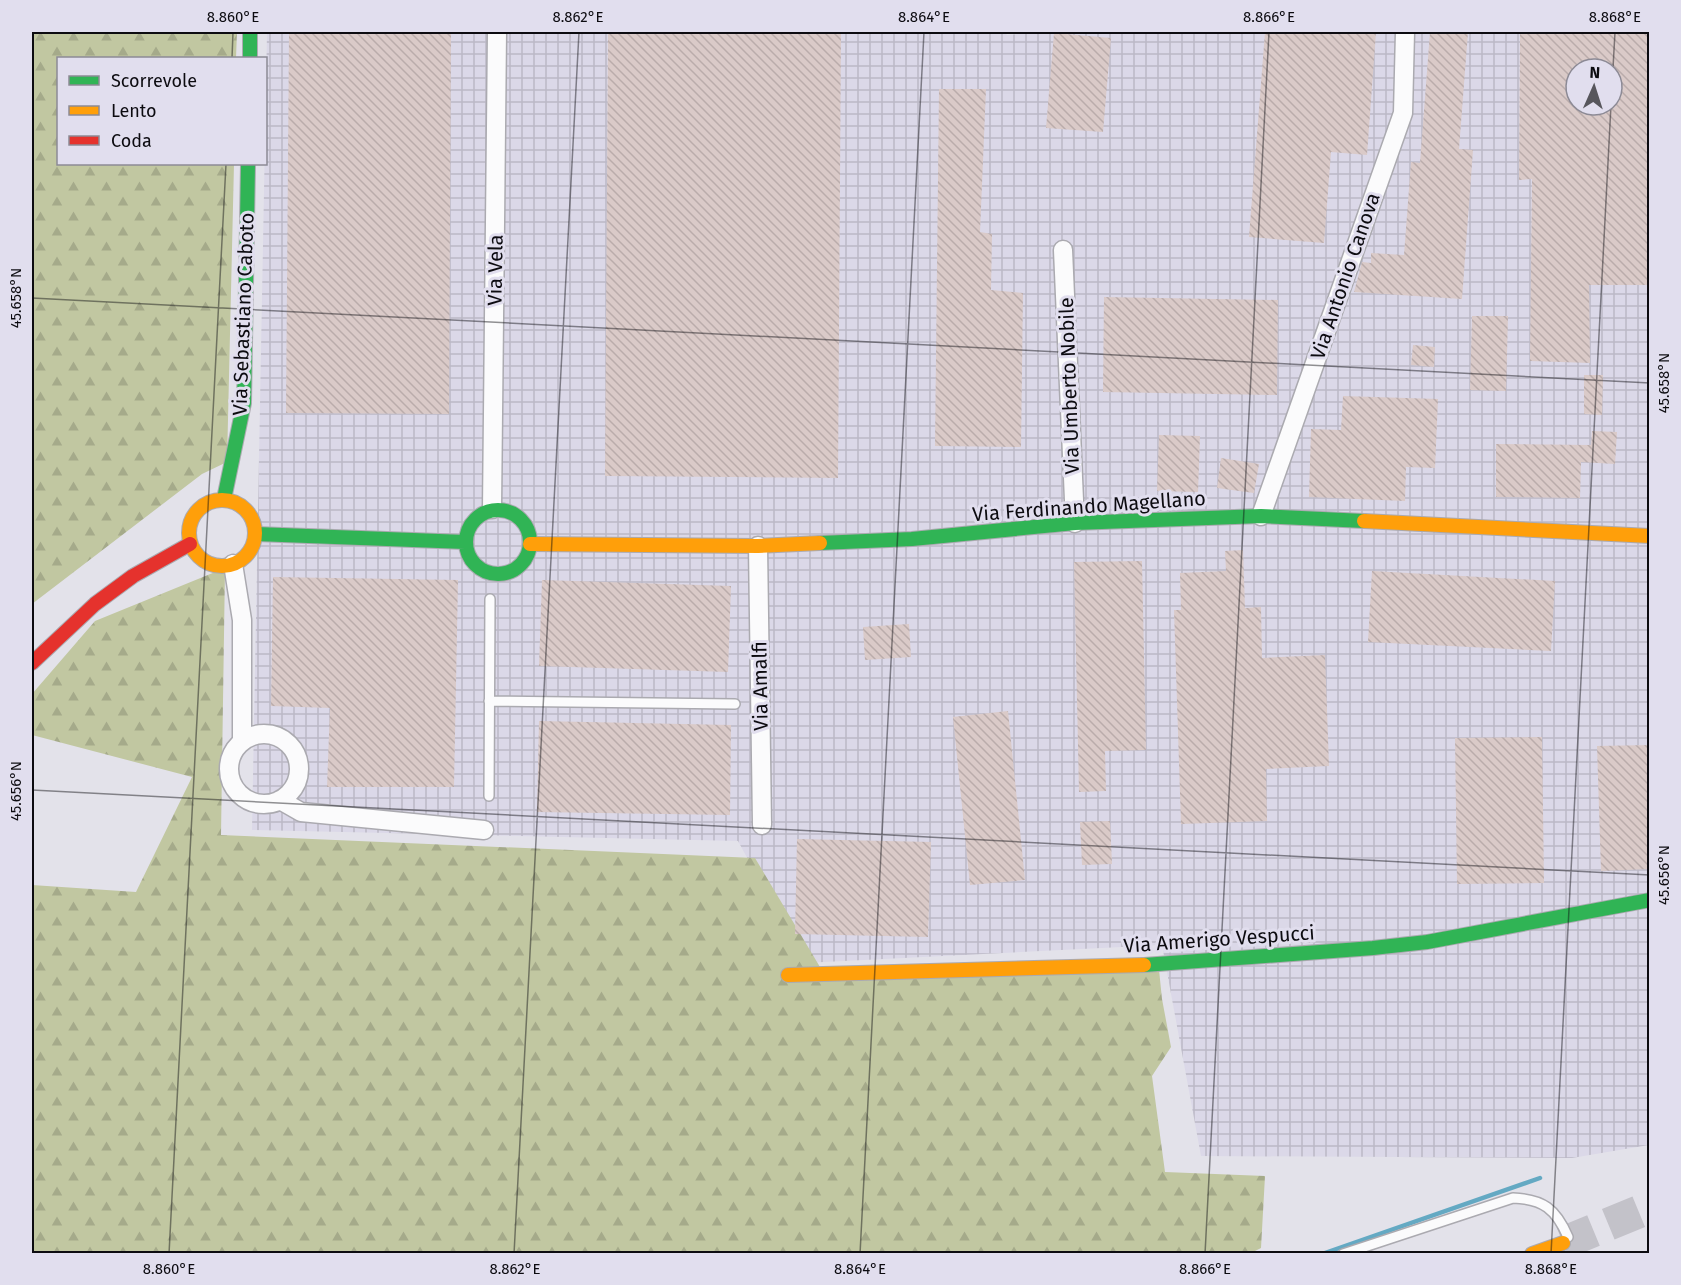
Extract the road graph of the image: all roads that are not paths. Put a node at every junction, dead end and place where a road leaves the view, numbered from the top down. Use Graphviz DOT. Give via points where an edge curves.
graph roads {
  1 [pos="250,32"];
  2 [pos="497,32"];
  3 [pos="1405,32"];
  4 [pos="250,57"];
  5 [pos="248,165"];
  6 [pos="1063,250"];
  7 [pos="224,499"];
  8 [pos="492,509"];
  9 [pos="1261,516"];
  10 [pos="1075,523"];
  11 [pos="256,534"];
  12 [pos="1650,536"];
  13 [pos="465,542"];
  14 [pos="190,544"];
  15 [pos="530,544"];
  16 [pos="758,546"];
  17 [pos="233,564"];
  18 [pos="490,599"];
  19 [pos="32,663"];
  20 [pos="489,701"];
  21 [pos="735,704"];
  22 [pos="242,741"];
  23 [pos="489,796"];
  24 [pos="280,800"];
  25 [pos="762,825"];
  26 [pos="484,830"];
  27 [pos="1650,900"];
  28 [pos="788,975"];
  29 [pos="1567,1245"];
  30 [pos="1343,1254"];
  31 [pos="1532,1254"];
  1 -- 4 [label="main road"];
  2 -- 8 [label="street, Via Vela"];
  3 -- 9 [label="street, Via Antonio Canova" via="1403,112"];
  5 -- 7 [label="main road, Via Sebastiano Caboto" via="244,403"];
  6 -- 10 [label="street, Via Umberto Nobile"];
  7 -- 11 [label="main road" via="244,506 251,514"];
  7 -- 14 [label="main road" via="213,500 195,513 188,533"];
  8 -- 13 [label="main road" via="476,517"];
  8 -- 15 [label="main road" via="512,512 520,518 526,525"];
  9 -- 10 [label="main road, Via Ferdinando Magellano"];
  9 -- 12 [label="main road, Via Ferdinando Magellano"];
  10 -- 16 [label="main road, Via Ferdinando Magellano" via="912,539"];
  11 -- 13 [label="main road"];
  11 -- 17 [label="main road" via="249,553"];
  13 -- 15 [label="main road" via="472,562 490,574 512,571 528,555"];
  14 -- 17 [label="main road" via="203,561"];
  14 -- 19 [label="main road" via="133,576 95,604"];
  15 -- 16 [label="main road, Via Ferdinando Magellano"];
  16 -- 25 [label="street, Via Amalfi"];
  17 -- 22 [label="street" via="242,620"];
  18 -- 20 [label="lane"];
  20 -- 21 [label="lane"];
  20 -- 23 [label="lane"];
  22 -- 24 [label="street" via="234,749 229,771 238,792 257,803"];
  22 -- 24 [label="street" via="264,733 276,735 294,750 299,761 296,784"];
  24 -- 26 [label="street" via="301,812"];
  27 -- 28 [label="main road, Via Amerigo Vespucci" via="1427,942 1372,948 1142,965"];
  29 -- 30 [label="lane" via="1554,1213 1541,1202 1513,1198"];
  29 -- 31 [label="main road"];
}
